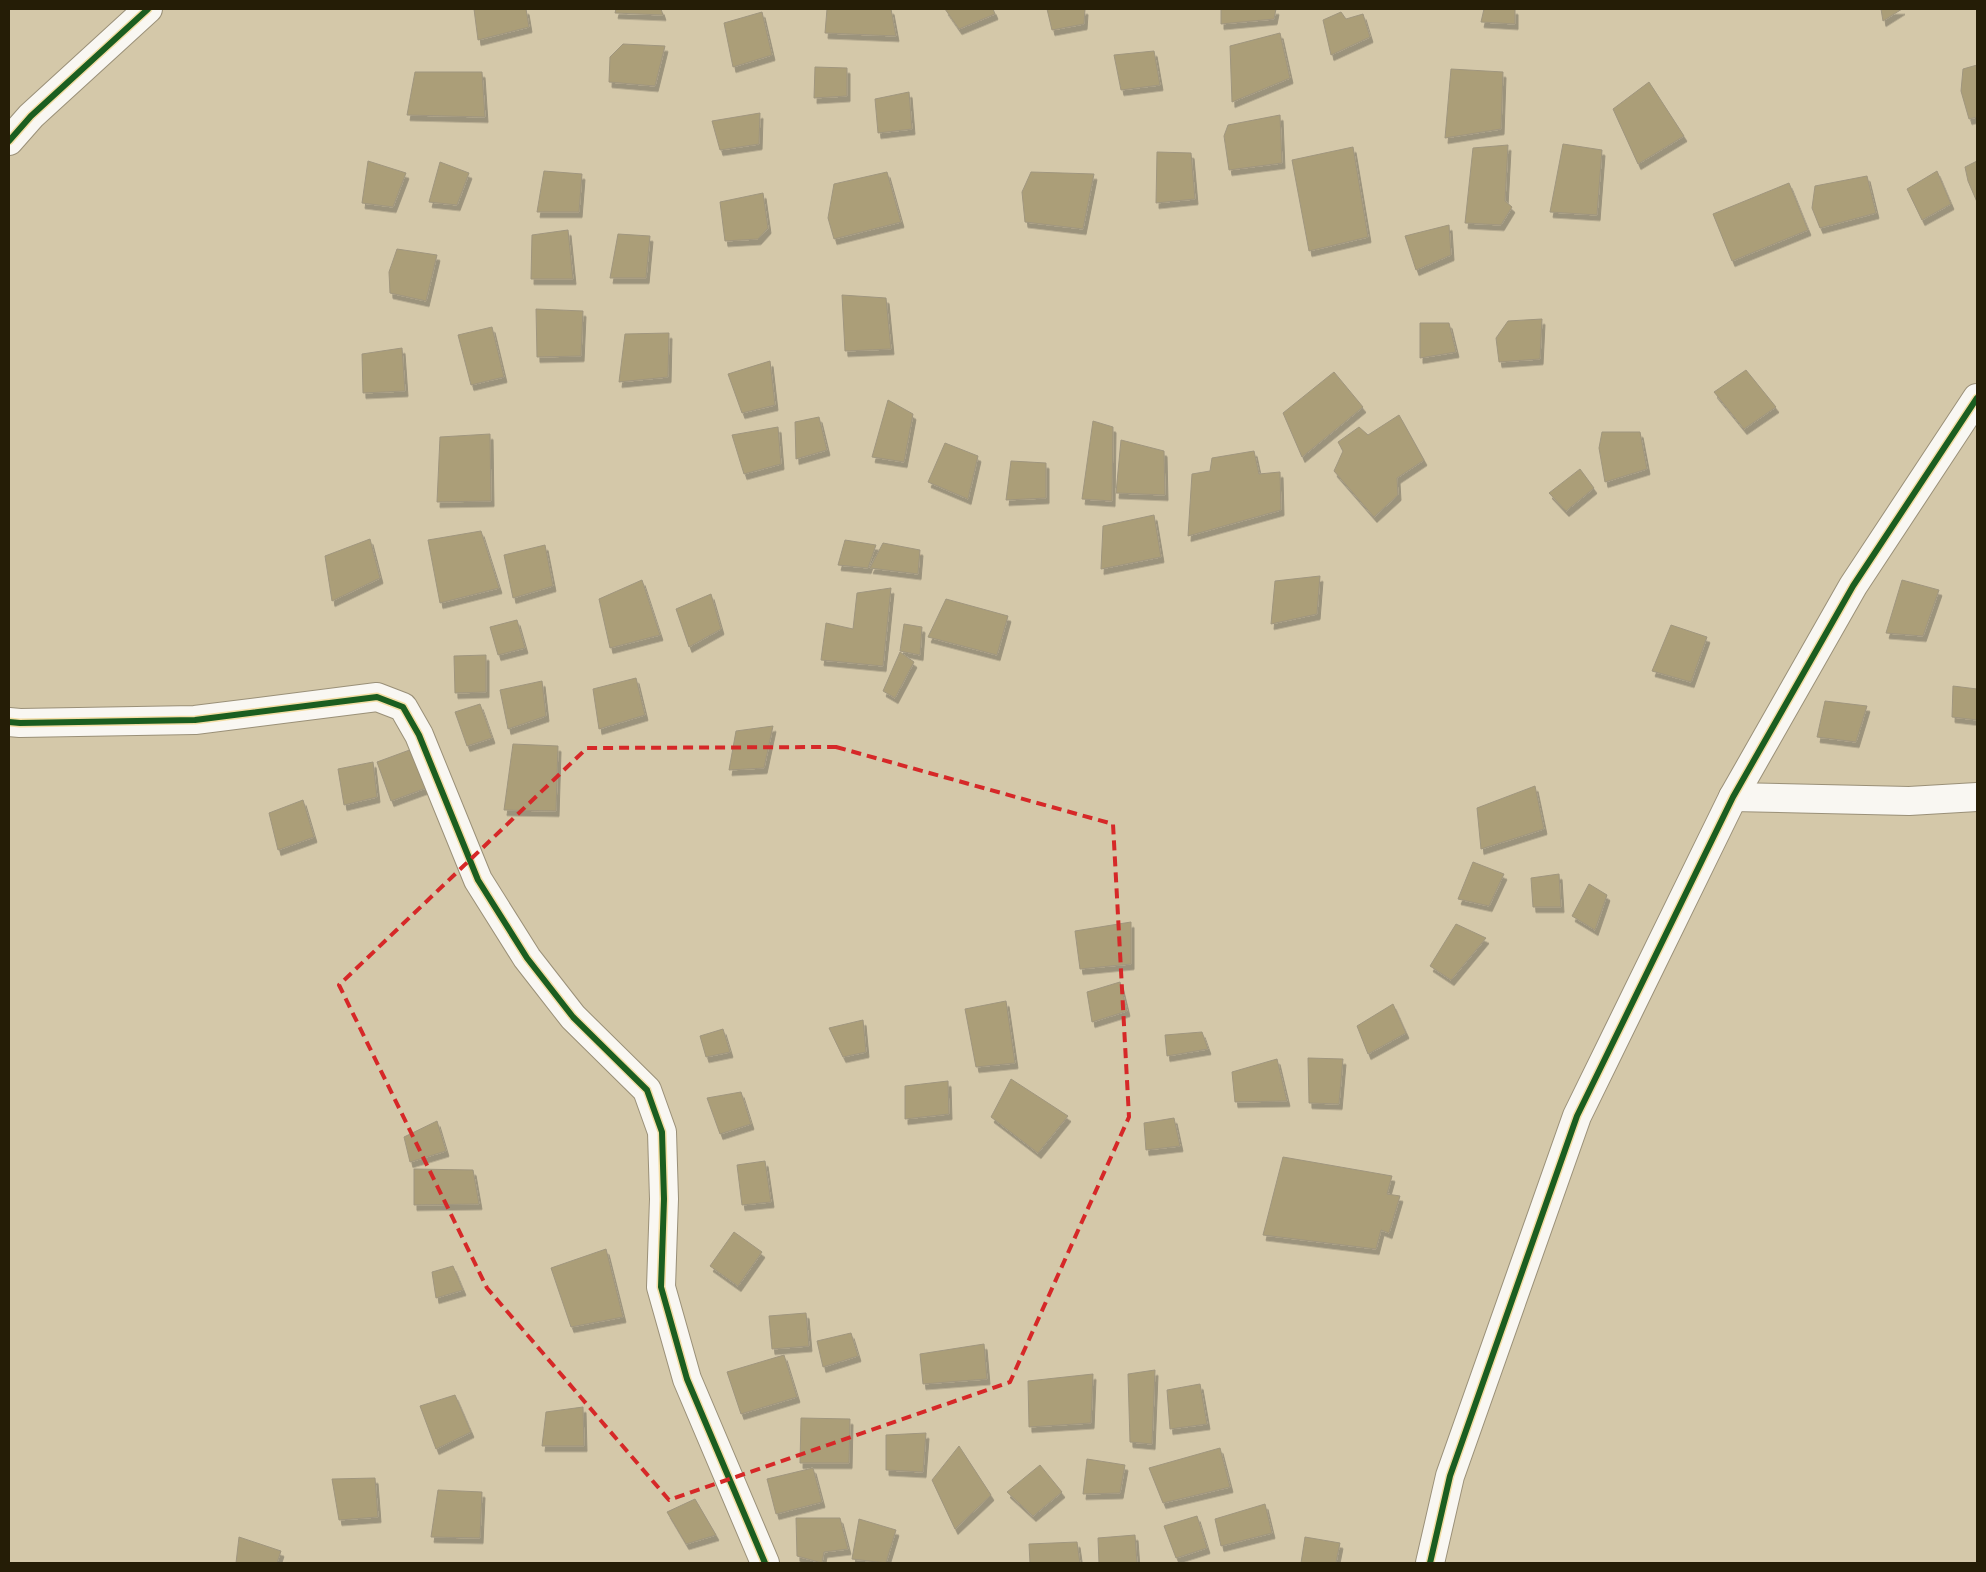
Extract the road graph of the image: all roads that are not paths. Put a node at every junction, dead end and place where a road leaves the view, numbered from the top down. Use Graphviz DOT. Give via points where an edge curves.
graph roads {
  1 [pos="148,9"];
  2 [pos="9,141"];
  3 [pos="1977,398"];
  4 [pos="9,722"];
  5 [pos="1733,797"];
  6 [pos="1977,797"];
  7 [pos="765,1563"];
  8 [pos="1430,1563"];
  1 -- 2 [label="street" via="31,116"];
  3 -- 5 [label="street" via="1853,586"];
  4 -- 7 [label="street" via="195,720 378,697 403,707 419,736 478,880 527,958 573,1017 647,1090 662,1132 661,1287 687,1379"];
  5 -- 6 [label="street" via="1909,801"];
  5 -- 8 [label="street" via="1577,1116 1450,1476"];
}
